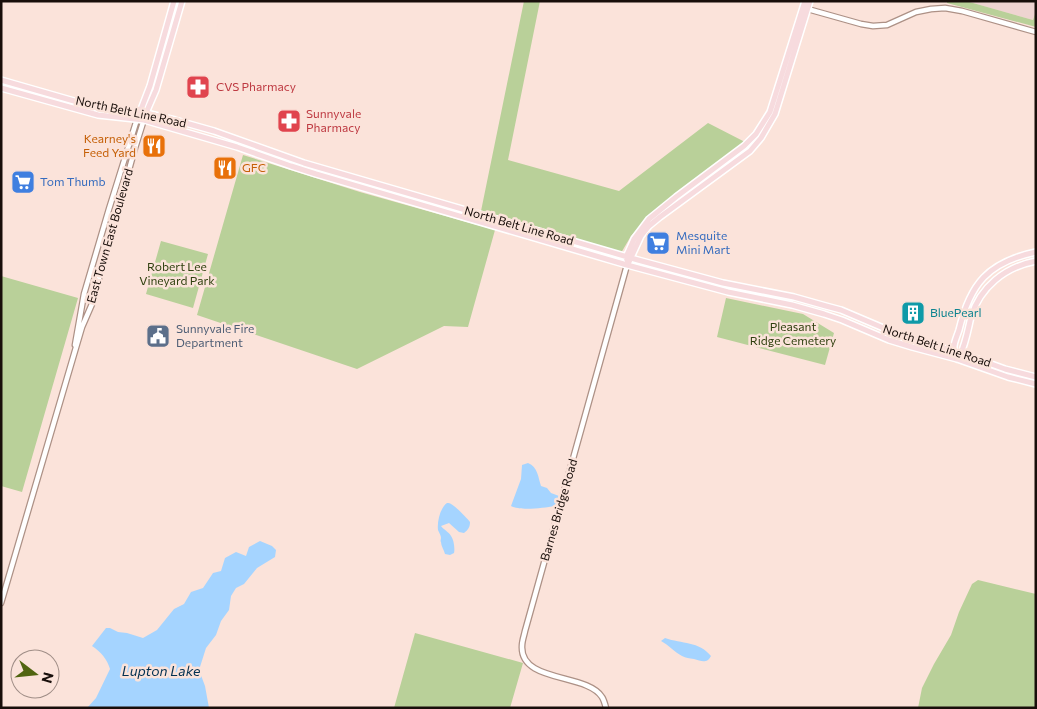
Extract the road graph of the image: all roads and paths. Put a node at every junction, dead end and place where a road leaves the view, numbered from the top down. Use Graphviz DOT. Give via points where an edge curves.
graph roads {
  1 [pos="174,1"];
  2 [pos="182,1"];
  3 [pos="805,1"];
  4 [pos="810,1"];
  5 [pos="806,9"];
  6 [pos="1036,32"];
  7 [pos="153,74"];
  8 [pos="160,76"];
  9 [pos="1,80"];
  10 [pos="1,88"];
  11 [pos="51,94"];
  12 [pos="49,100"];
  13 [pos="140,112"];
  14 [pos="146,114"];
  15 [pos="137,119"];
  16 [pos="144,120"];
  17 [pos="209,129"];
  18 [pos="207,138"];
  19 [pos="318,167"];
  20 [pos="316,174"];
  21 [pos="115,189"];
  22 [pos="123,190"];
  23 [pos="442,203"];
  24 [pos="440,211"];
  25 [pos="101,237"];
  26 [pos="110,239"];
  27 [pos="1036,252"];
  28 [pos="629,258"];
  29 [pos="1036,261"];
  30 [pos="627,265"];
  31 [pos="711,280"];
  32 [pos="709,288"];
  33 [pos="826,306"];
  34 [pos="824,314"];
  35 [pos="953,350"];
  36 [pos="961,353"];
  37 [pos="73,358"];
  38 [pos="957,359"];
  39 [pos="999,366"];
  40 [pos="996,373"];
  41 [pos="1036,377"];
  42 [pos="1036,384"];
  43 [pos="1,603"];
  44 [pos="606,708"];
  1 -- 7 [label="main road"];
  2 -- 8 [label="main road"];
  3 -- 5 [label="main road"];
  4 -- 5 [label="main road"];
  5 -- 6 [label="street" via="873,26 916,12 945,8"];
  5 -- 28 [label="main road" via="770,112 756,134 739,154 649,219 634,238"];
  7 -- 8 [label="main road"];
  7 -- 13 [label="main road"];
  8 -- 14 [label="main road"];
  9 -- 11 [label="main road, North Belt Line Road"];
  10 -- 12 [label="main road, North Belt Line Road"];
  11 -- 12 [label="main road"];
  11 -- 13 [label="main road, North Belt Line Road" via="114,111"];
  12 -- 15 [label="main road, North Belt Line Road" via="98,115"];
  13 -- 14 [label="main road, North Belt Line Road"];
  13 -- 15 [label="street, East Town East Boulevard"];
  14 -- 16 [label="street, East Town East Boulevard"];
  14 -- 17 [label="main road, North Belt Line Road"];
  15 -- 16 [label="main road, North Belt Line Road"];
  15 -- 21 [label="street, East Town East Boulevard"];
  16 -- 18 [label="main road, North Belt Line Road"];
  16 -- 22 [label="street, East Town East Boulevard"];
  17 -- 18 [label="main road"];
  17 -- 19 [label="main road, North Belt Line Road"];
  18 -- 20 [label="main road, North Belt Line Road"];
  19 -- 20 [label="main road"];
  19 -- 23 [label="main road, North Belt Line Road"];
  20 -- 24 [label="main road, North Belt Line Road"];
  21 -- 22 [label="street"];
  21 -- 25 [label="street, East Town East Boulevard"];
  22 -- 26 [label="street, East Town East Boulevard"];
  23 -- 24 [label="main road"];
  23 -- 28 [label="main road, North Belt Line Road"];
  24 -- 30 [label="main road, North Belt Line Road"];
  25 -- 26 [label="street"];
  25 -- 37 [label="street, East Town East Boulevard" via="82,302"];
  26 -- 37 [label="street, East Town East Boulevard"];
  27 -- 35 [label="main road" via="1010,259 982,279 966,305"];
  28 -- 30 [label="main road, Barnes Bridge Road"];
  28 -- 31 [label="main road, North Belt Line Road"];
  29 -- 36 [label="main road" via="1006,272 984,291 974,308"];
  30 -- 32 [label="main road, North Belt Line Road"];
  30 -- 44 [label="street, Barnes Bridge Road" via="522,646 530,665 596,690 603,697"];
  31 -- 32 [label="main road"];
  31 -- 33 [label="main road, North Belt Line Road"];
  32 -- 34 [label="main road, North Belt Line Road"];
  33 -- 34 [label="main road"];
  33 -- 35 [label="main road, North Belt Line Road" via="907,338"];
  34 -- 38 [label="main road, North Belt Line Road" via="912,348"];
  35 -- 36 [label="main road, North Belt Line Road"];
  35 -- 38 [label="main road"];
  36 -- 38 [label="main road"];
  36 -- 39 [label="main road, North Belt Line Road"];
  37 -- 43 [label="street, East Town East Boulevard"];
  38 -- 40 [label="main road, North Belt Line Road"];
  39 -- 40 [label="main road"];
  39 -- 41 [label="main road, North Belt Line Road"];
  40 -- 42 [label="main road, North Belt Line Road"];
}
